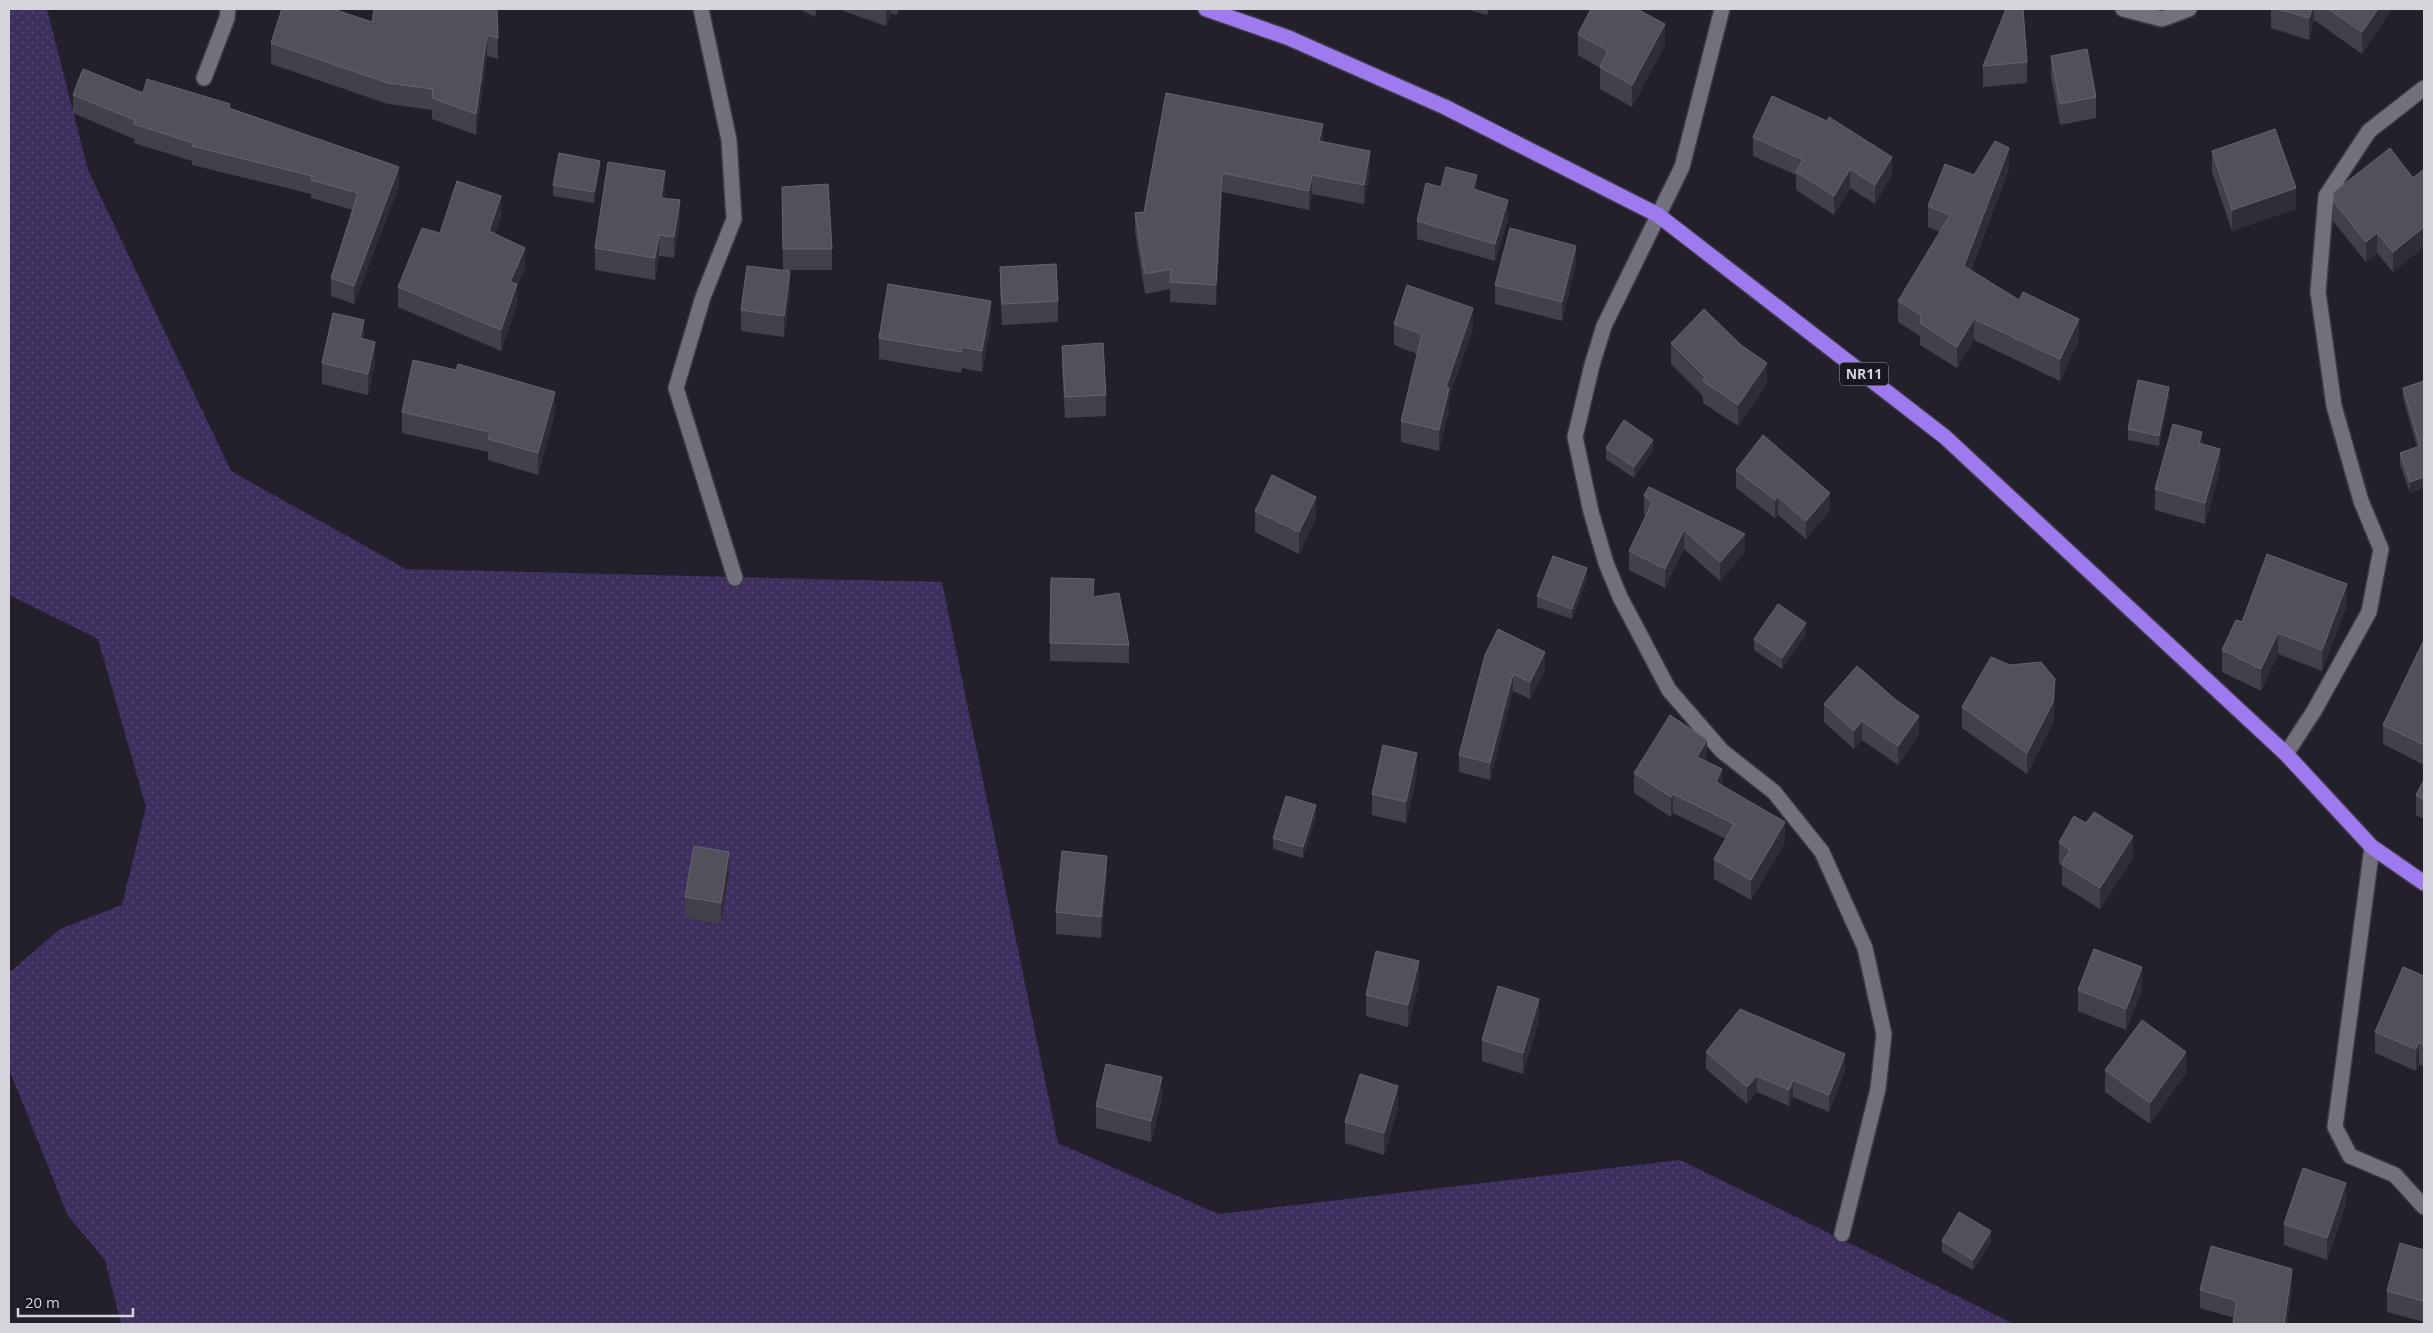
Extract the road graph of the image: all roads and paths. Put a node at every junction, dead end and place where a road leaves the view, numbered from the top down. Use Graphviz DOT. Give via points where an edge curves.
graph roads {
  1 [pos="228,9"];
  2 [pos="701,9"];
  3 [pos="1206,9"];
  4 [pos="1722,9"];
  5 [pos="2123,9"];
  6 [pos="2189,9"];
  7 [pos="204,78"];
  8 [pos="2424,88"];
  9 [pos="1658,215"];
  10 [pos="735,578"];
  11 [pos="2286,754"];
  12 [pos="2372,847"];
  13 [pos="2424,883"];
  14 [pos="2424,1207"];
  15 [pos="1842,1234"];
  1 -- 7 [label="street"];
  2 -- 10 [label="street" via="729,140 734,219 703,297 676,388"];
  3 -- 9 [label="highway, NR11" via="1289,38 1445,107"];
  4 -- 9 [label="street" via="1682,167"];
  5 -- 6 [label="street" via="2162,19"];
  8 -- 11 [label="street" via="2369,131 2326,196 2318,292 2334,406 2361,501 2382,549 2369,612"];
  9 -- 11 [label="highway, NR11" via="1945,436"];
  9 -- 15 [label="street" via="1604,326 1575,437 1606,563 1620,597 1669,690 1722,751 1774,792 1822,852 1865,948 1884,1034 1878,1089"];
  11 -- 12 [label="highway, NR11"];
  12 -- 13 [label="highway, NR11"];
  12 -- 14 [label="street" via="2335,1128 2350,1156 2395,1175"];
}
